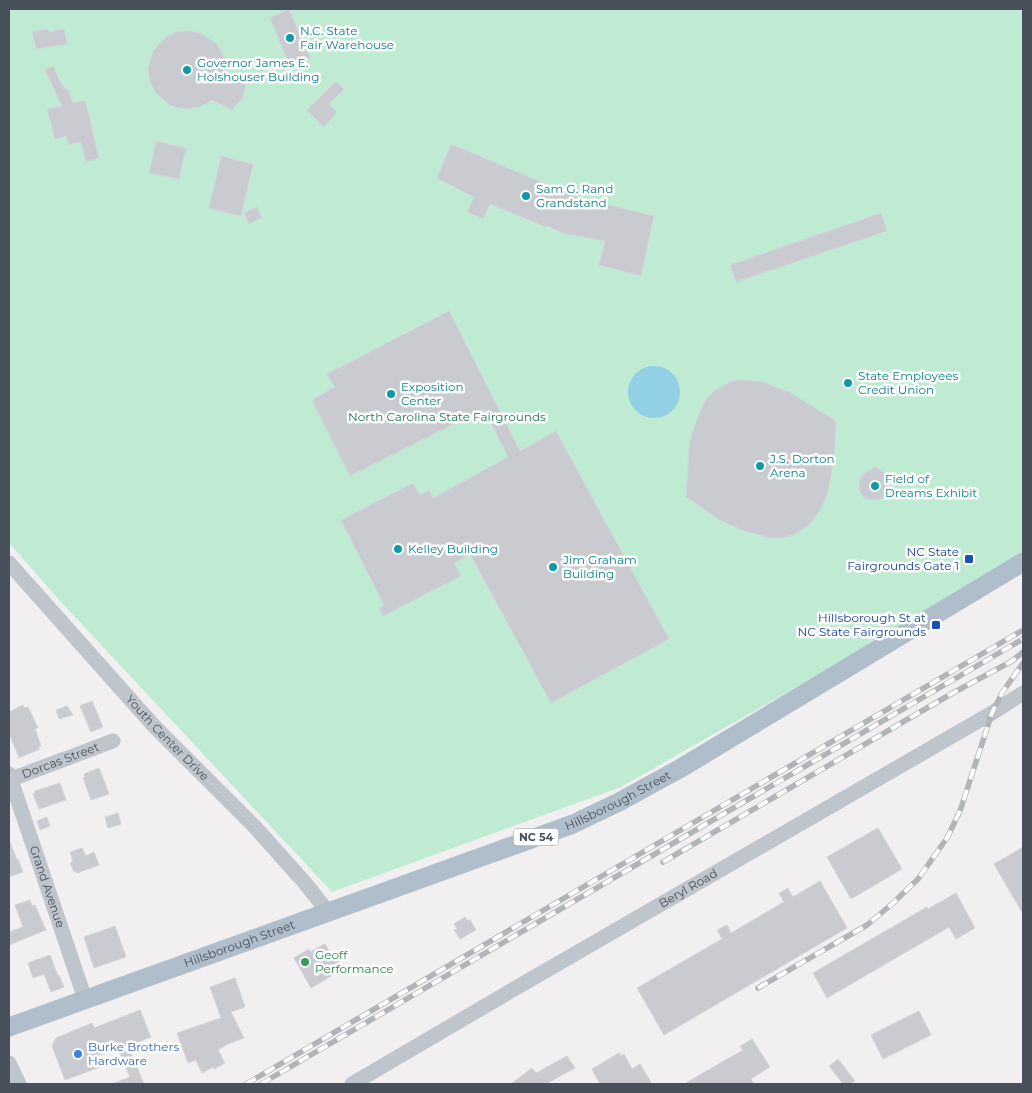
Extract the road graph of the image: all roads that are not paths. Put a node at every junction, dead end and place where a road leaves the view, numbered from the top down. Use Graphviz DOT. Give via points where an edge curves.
graph roads {
  1 [pos="1023,562"];
  2 [pos="9,563"];
  3 [pos="1023,693"];
  4 [pos="113,741"];
  5 [pos="9,777"];
  6 [pos="328,912"];
  7 [pos="85,999"];
  8 [pos="9,1027"];
  9 [pos="9,1063"];
  10 [pos="19,1084"];
  11 [pos="352,1084"];
  1 -- 6 [label="main road, Hillsborough Street / NC 54" via="619,802 555,831"];
  2 -- 6 [label="street, Youth Center Drive" via="154,726 255,827"];
  3 -- 11 [label="street, Beryl Road"];
  4 -- 5 [label="street, Dorcas Street"];
  5 -- 7 [label="street, Grand Avenue"];
  6 -- 7 [label="main road, Hillsborough Street / NC 54"];
  7 -- 8 [label="main road, Hillsborough Street / NC 54"];
  9 -- 10 [label="street"];
}
